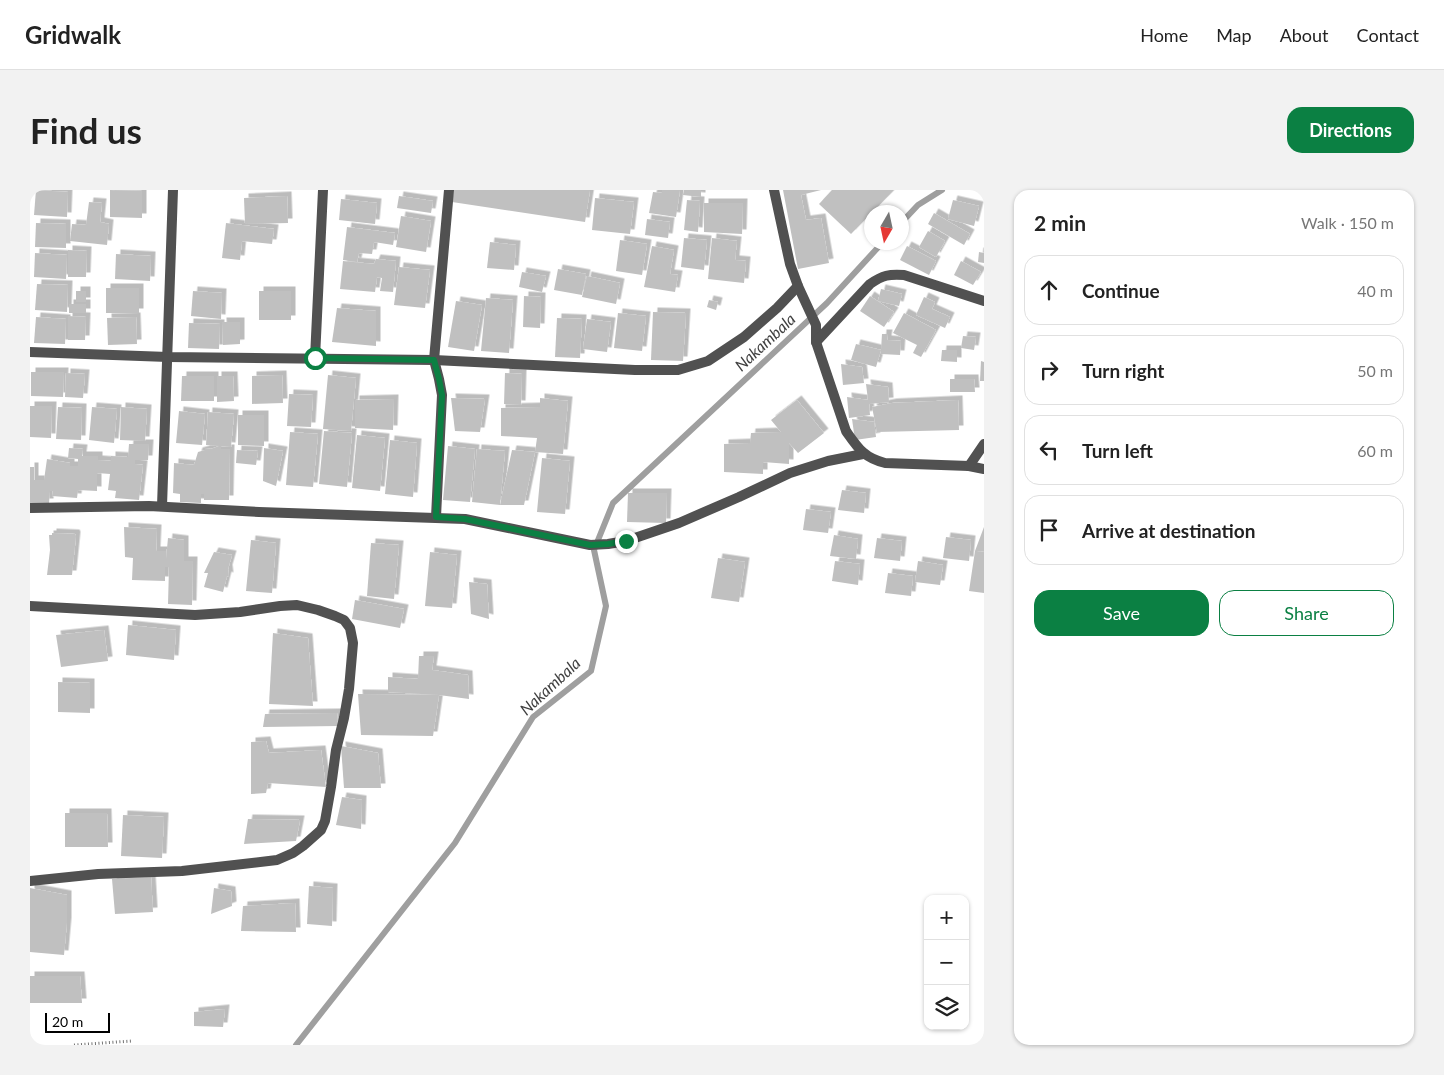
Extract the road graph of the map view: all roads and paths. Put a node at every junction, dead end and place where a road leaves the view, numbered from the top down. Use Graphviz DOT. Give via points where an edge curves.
graph roads {
  1 [pos="173,190"];
  2 [pos="323,190"];
  3 [pos="449,190"];
  4 [pos="774,190"];
  5 [pos="798,286"];
  6 [pos="984,301"];
  7 [pos="816,342"];
  8 [pos="30,352"];
  9 [pos="168,357"];
  10 [pos="315,358"];
  11 [pos="434,360"];
  12 [pos="984,444"];
  13 [pos="863,454"];
  14 [pos="969,466"];
  15 [pos="984,469"];
  16 [pos="162,506"];
  17 [pos="30,508"];
  18 [pos="436,517"];
  19 [pos="30,606"];
  20 [pos="30,882"];
  21 [pos="132,1041"];
  22 [pos="74,1045"];
  1 -- 9 [label="street"];
  2 -- 10 [label="street"];
  3 -- 11 [label="street"];
  4 -- 5 [label="street"];
  5 -- 7 [label="street" via="816,325"];
  5 -- 11 [label="street" via="744,337 708,361 678,370"];
  6 -- 7 [label="street" via="904,275 890,274 870,284"];
  7 -- 13 [label="street" via="846,431"];
  8 -- 9 [label="street"];
  9 -- 10 [label="street"];
  9 -- 16 [label="street"];
  10 -- 11 [label="street"];
  11 -- 18 [label="street" via="442,395"];
  12 -- 14 [label="street"];
  13 -- 14 [label="street" via="885,463"];
  13 -- 18 [label="street" via="790,473 678,523 608,544 590,545 465,519"];
  14 -- 15 [label="street"];
  16 -- 17 [label="street"];
  16 -- 18 [label="street"];
  19 -- 20 [label="street" via="195,615 297,605 344,620 350,628 353,643 349,689 325,821 321,830 303,846 277,860 182,871 90,875"];
  21 -- 22 [label="path"];
}
